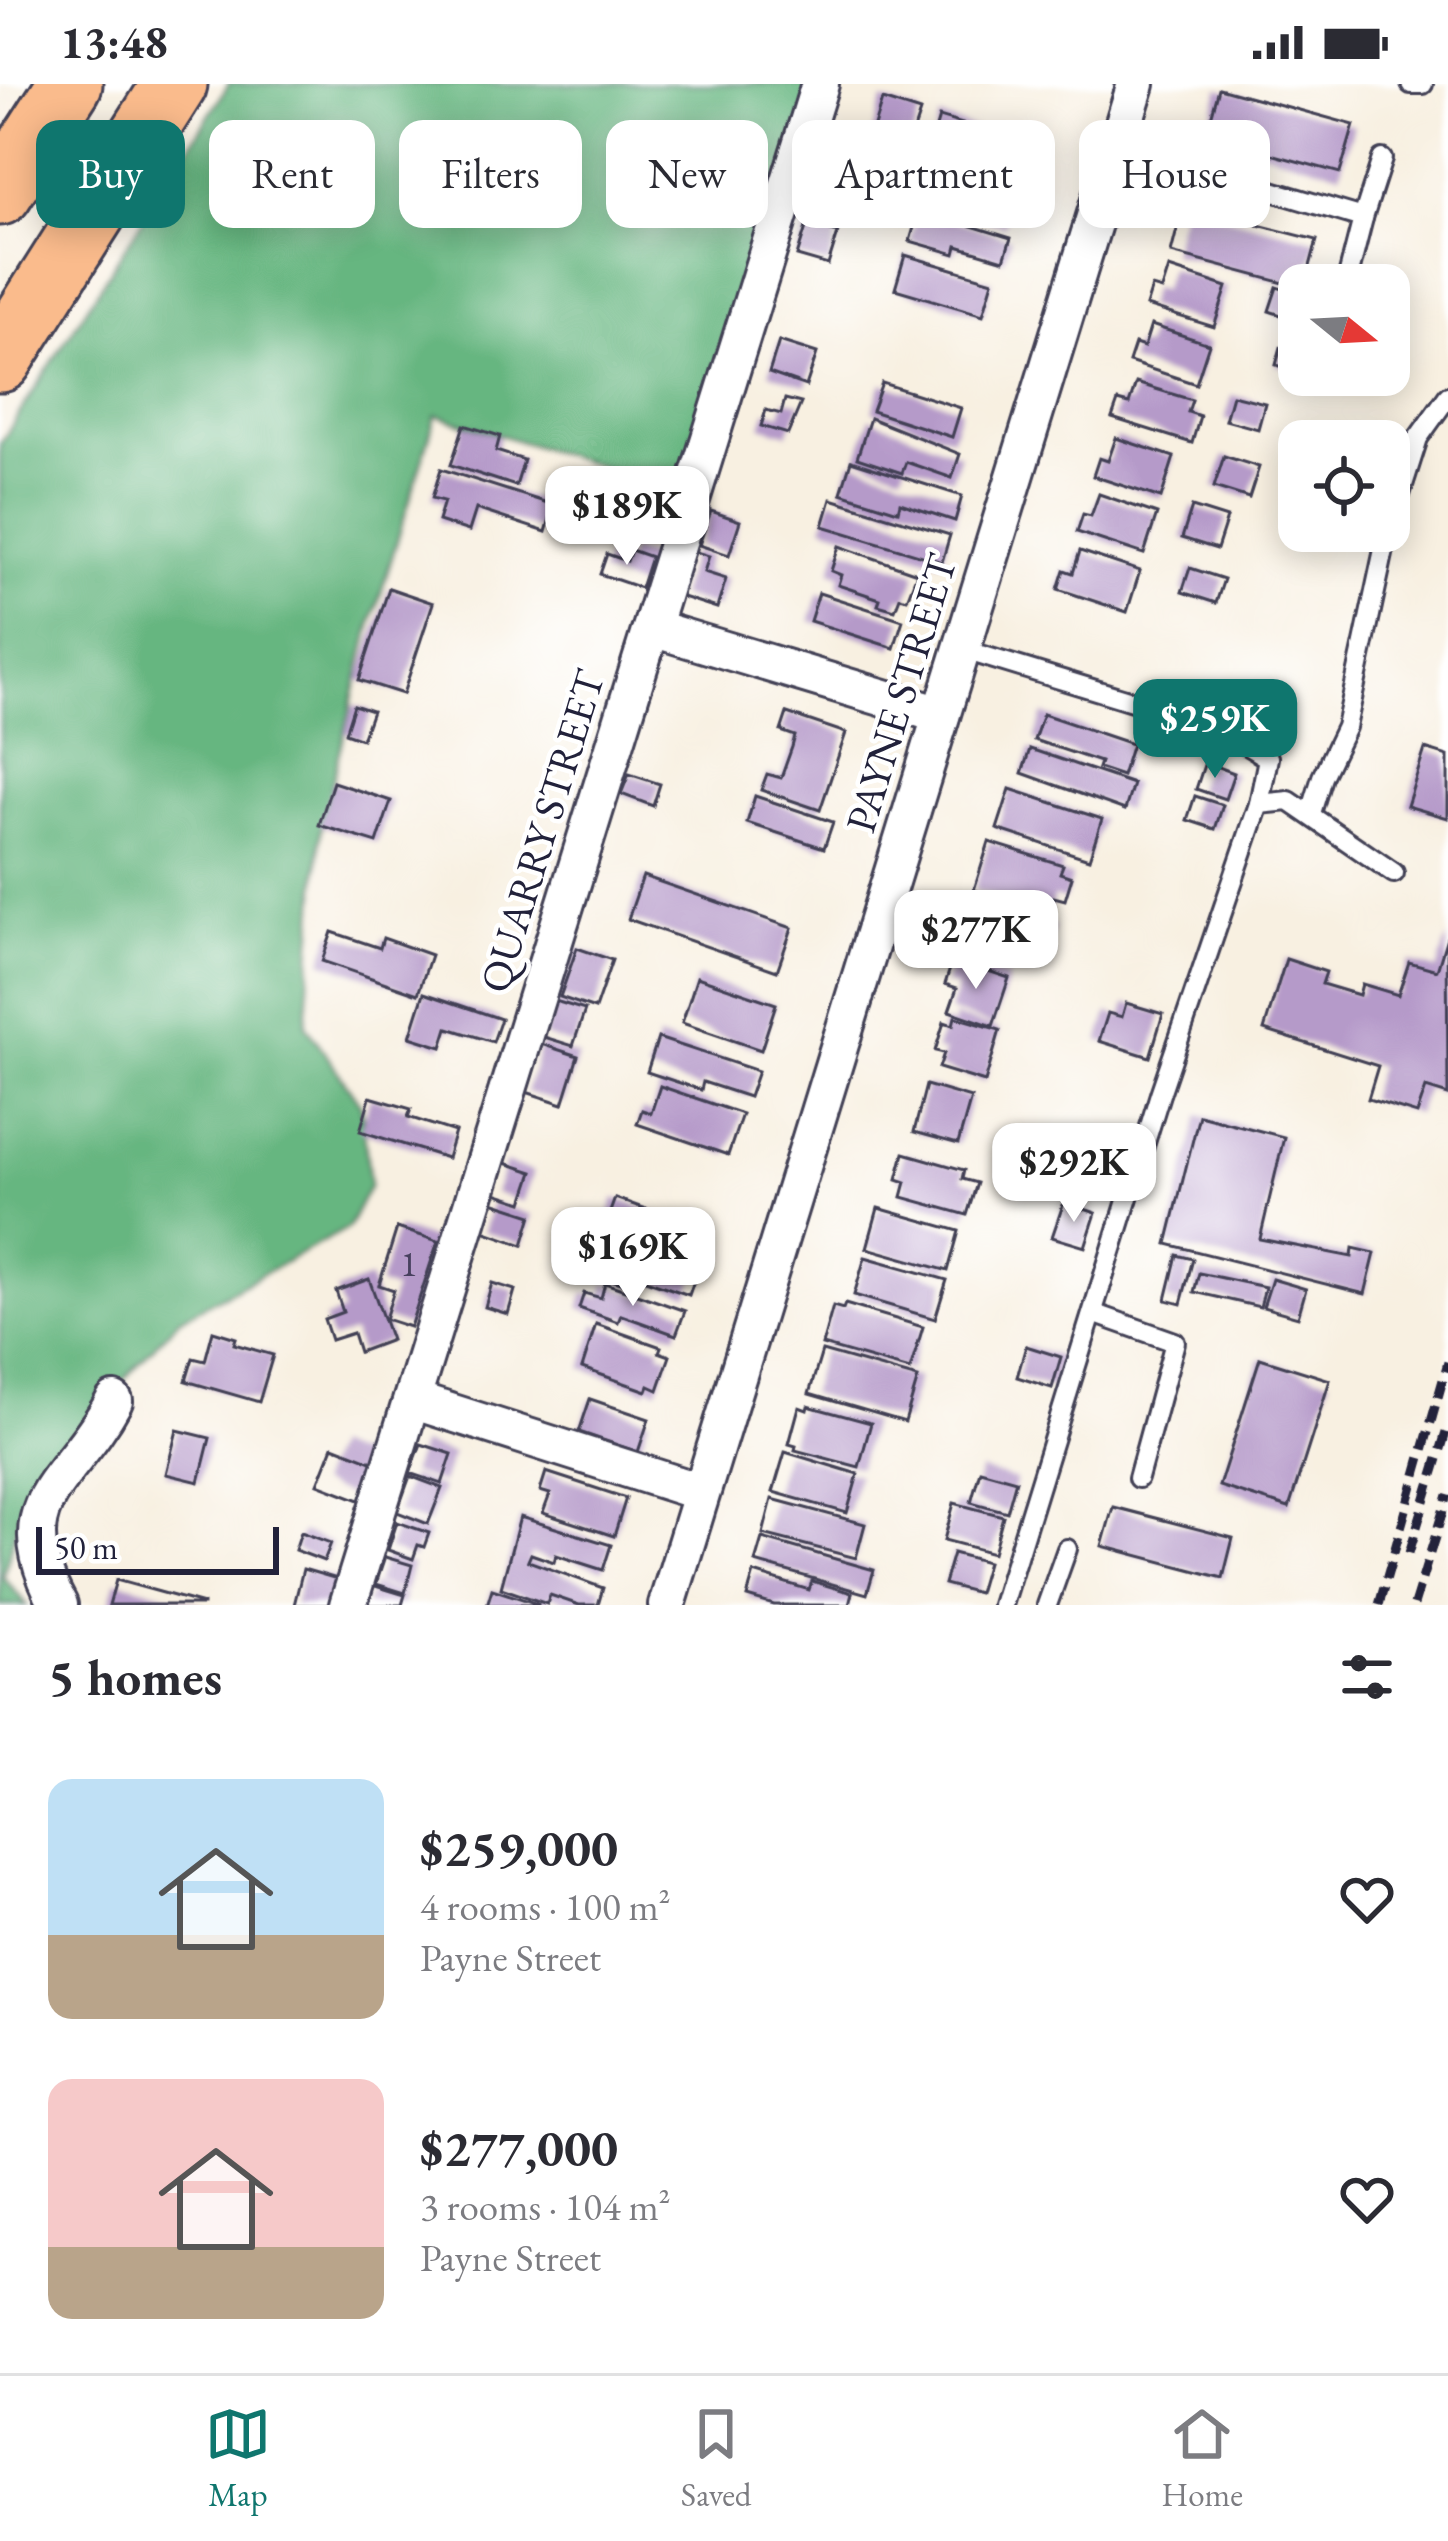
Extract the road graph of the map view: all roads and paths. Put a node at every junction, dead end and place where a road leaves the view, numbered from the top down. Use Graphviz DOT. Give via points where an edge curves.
graph roads {
  1 [pos="70,84"];
  2 [pos="175,84"];
  3 [pos="820,84"];
  4 [pos="1136,84"];
  5 [pos="1411,84"];
  6 [pos="1423,84"];
  7 [pos="1125,120"];
  8 [pos="1382,159"];
  9 [pos="1270,190"];
  10 [pos="0,193"];
  11 [pos="1363,218"];
  12 [pos="1091,228"];
  13 [pos="1351,264"];
  14 [pos="0,360"];
  15 [pos="1448,395"];
  16 [pos="1410,463"];
  17 [pos="1384,552"];
  18 [pos="652,628"];
  19 [pos="961,650"];
  20 [pos="941,715"];
  21 [pos="1259,804"];
  22 [pos="1310,813"];
  23 [pos="1394,873"];
  24 [pos="1093,1313"];
  25 [pos="412,1400"];
  26 [pos="114,1401"];
  27 [pos="1138,1478"];
  28 [pos="700,1492"];
  29 [pos="1067,1550"];
  30 [pos="59,1605"];
  31 [pos="348,1605"];
  32 [pos="667,1605"];
  33 [pos="1001,1605"];
  34 [pos="1047,1605"];
  1 -- 10 [label="highway"];
  2 -- 14 [label="highway"];
  3 -- 18 [label="street, QUARRY STREET"];
  4 -- 7 [label="street, PAYNE STREET"];
  5 -- 6 [label="lane"];
  8 -- 11 [label="lane"];
  9 -- 11 [label="lane"];
  11 -- 13 [label="lane"];
  12 -- 19 [label="street, PAYNE STREET"];
  15 -- 16 [label="lane"];
  17 -- 22 [label="lane" via="1346,727"];
  18 -- 20 [label="street"];
  18 -- 25 [label="street, QUARRY STREET"];
  19 -- 20 [label="street, PAYNE STREET"];
  19 -- 21 [label="lane" via="1214,726 1249,744 1268,758"];
  20 -- 28 [label="street, PAYNE STREET"];
  21 -- 22 [label="lane" via="1289,801"];
  21 -- 24 [label="lane"];
  22 -- 23 [label="lane"];
  24 -- 27 [label="lane" via="1175,1342"];
  24 -- 33 [label="lane"];
  25 -- 28 [label="street"];
  25 -- 31 [label="street, QUARRY STREET"];
  26 -- 30 [label="street" via="38,1511 36,1551"];
  28 -- 32 [label="street, PAYNE STREET"];
  29 -- 34 [label="lane"];
}
